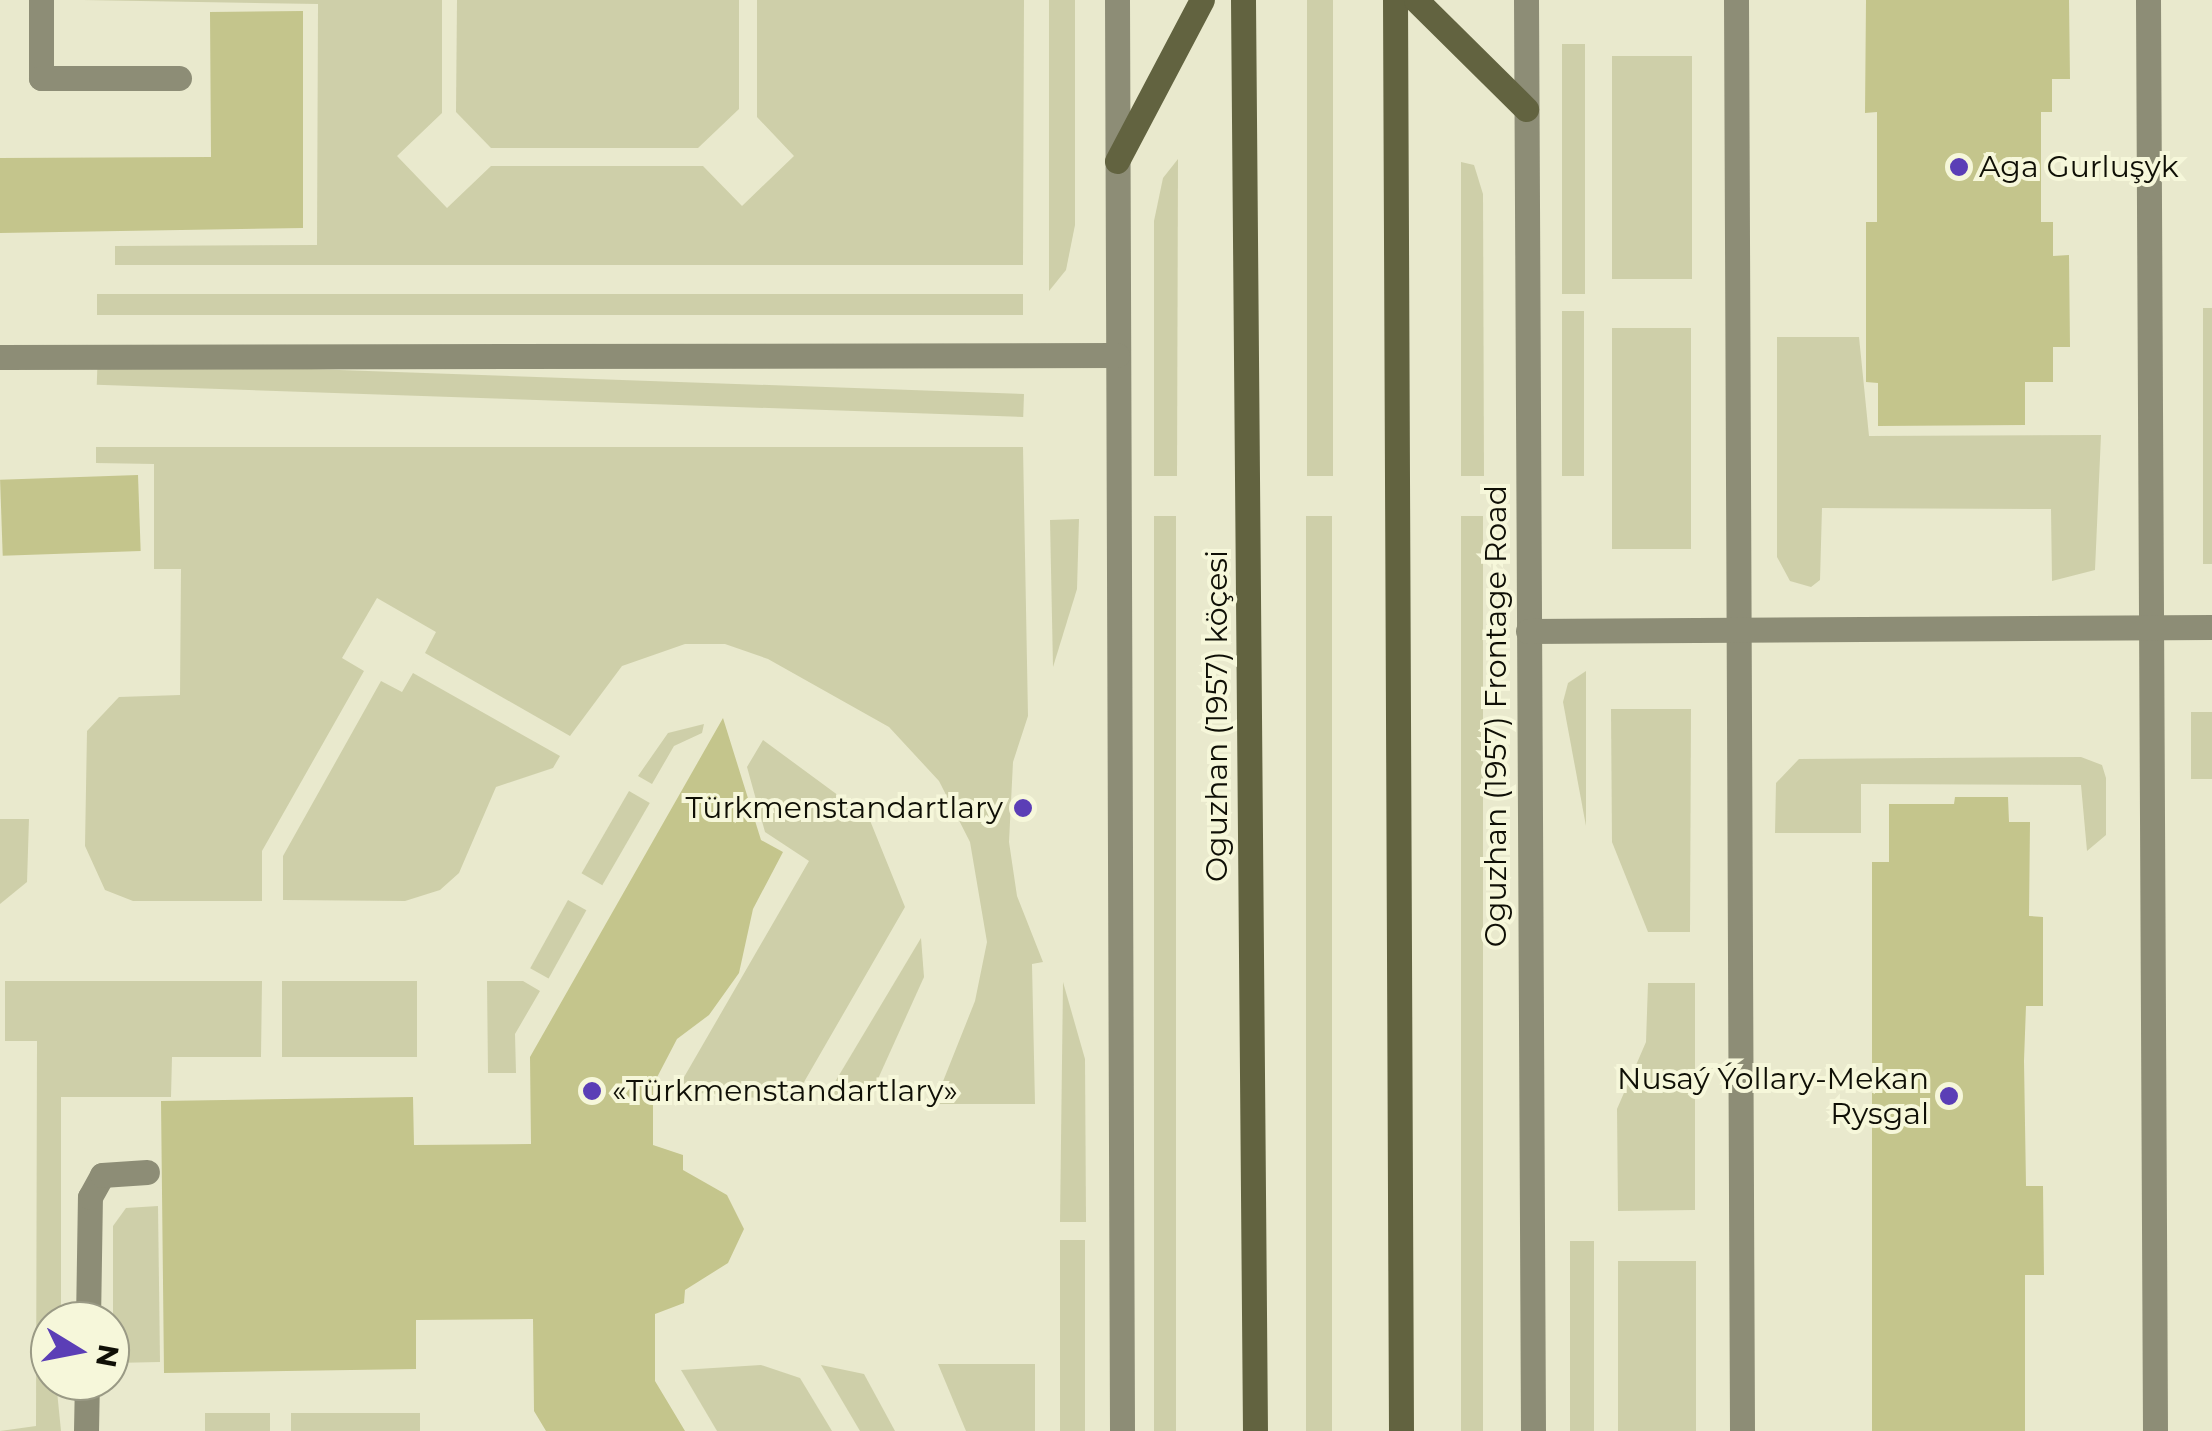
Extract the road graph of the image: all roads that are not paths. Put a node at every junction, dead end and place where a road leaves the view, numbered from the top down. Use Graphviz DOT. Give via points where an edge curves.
graph roads {
  1 [pos="40,0"];
  2 [pos="1117,0"];
  3 [pos="1202,0"];
  4 [pos="1243,0"];
  5 [pos="1395,0"];
  6 [pos="1416,0"];
  7 [pos="1526,0"];
  8 [pos="1736,0"];
  9 [pos="2148,0"];
  10 [pos="178,78"];
  11 [pos="1526,109"];
  12 [pos="1117,162"];
  13 [pos="1117,355"];
  14 [pos="0,357"];
  15 [pos="2212,627"];
  16 [pos="2151,628"];
  17 [pos="1739,630"];
  18 [pos="1528,631"];
  19 [pos="148,1172"];
  20 [pos="89,1301"];
  21 [pos="87,1401"];
  22 [pos="86,1431"];
  23 [pos="1122,1431"];
  24 [pos="1255,1431"];
  25 [pos="1401,1431"];
  26 [pos="1534,1431"];
  27 [pos="1742,1431"];
  28 [pos="2155,1431"];
  1 -- 10 [label="street" via="41,78"];
  2 -- 12 [label="street"];
  3 -- 12 [label="main road"];
  4 -- 24 [label="main road, Oguzhan (1957) köçesi"];
  5 -- 25 [label="main road"];
  6 -- 11 [label="main road"];
  7 -- 11 [label="street, Oguzhan (1957) Frontage Road"];
  8 -- 17 [label="street"];
  9 -- 16 [label="street"];
  11 -- 18 [label="street, Oguzhan (1957) Frontage Road"];
  12 -- 13 [label="street"];
  13 -- 14 [label="street"];
  13 -- 23 [label="street"];
  15 -- 16 [label="street"];
  16 -- 17 [label="street"];
  16 -- 28 [label="street"];
  17 -- 18 [label="street"];
  17 -- 27 [label="street"];
  18 -- 26 [label="street, Oguzhan (1957) Frontage Road"];
  19 -- 20 [label="street" via="113,1172 95,1184"];
  21 -- 22 [label="street"];
}
